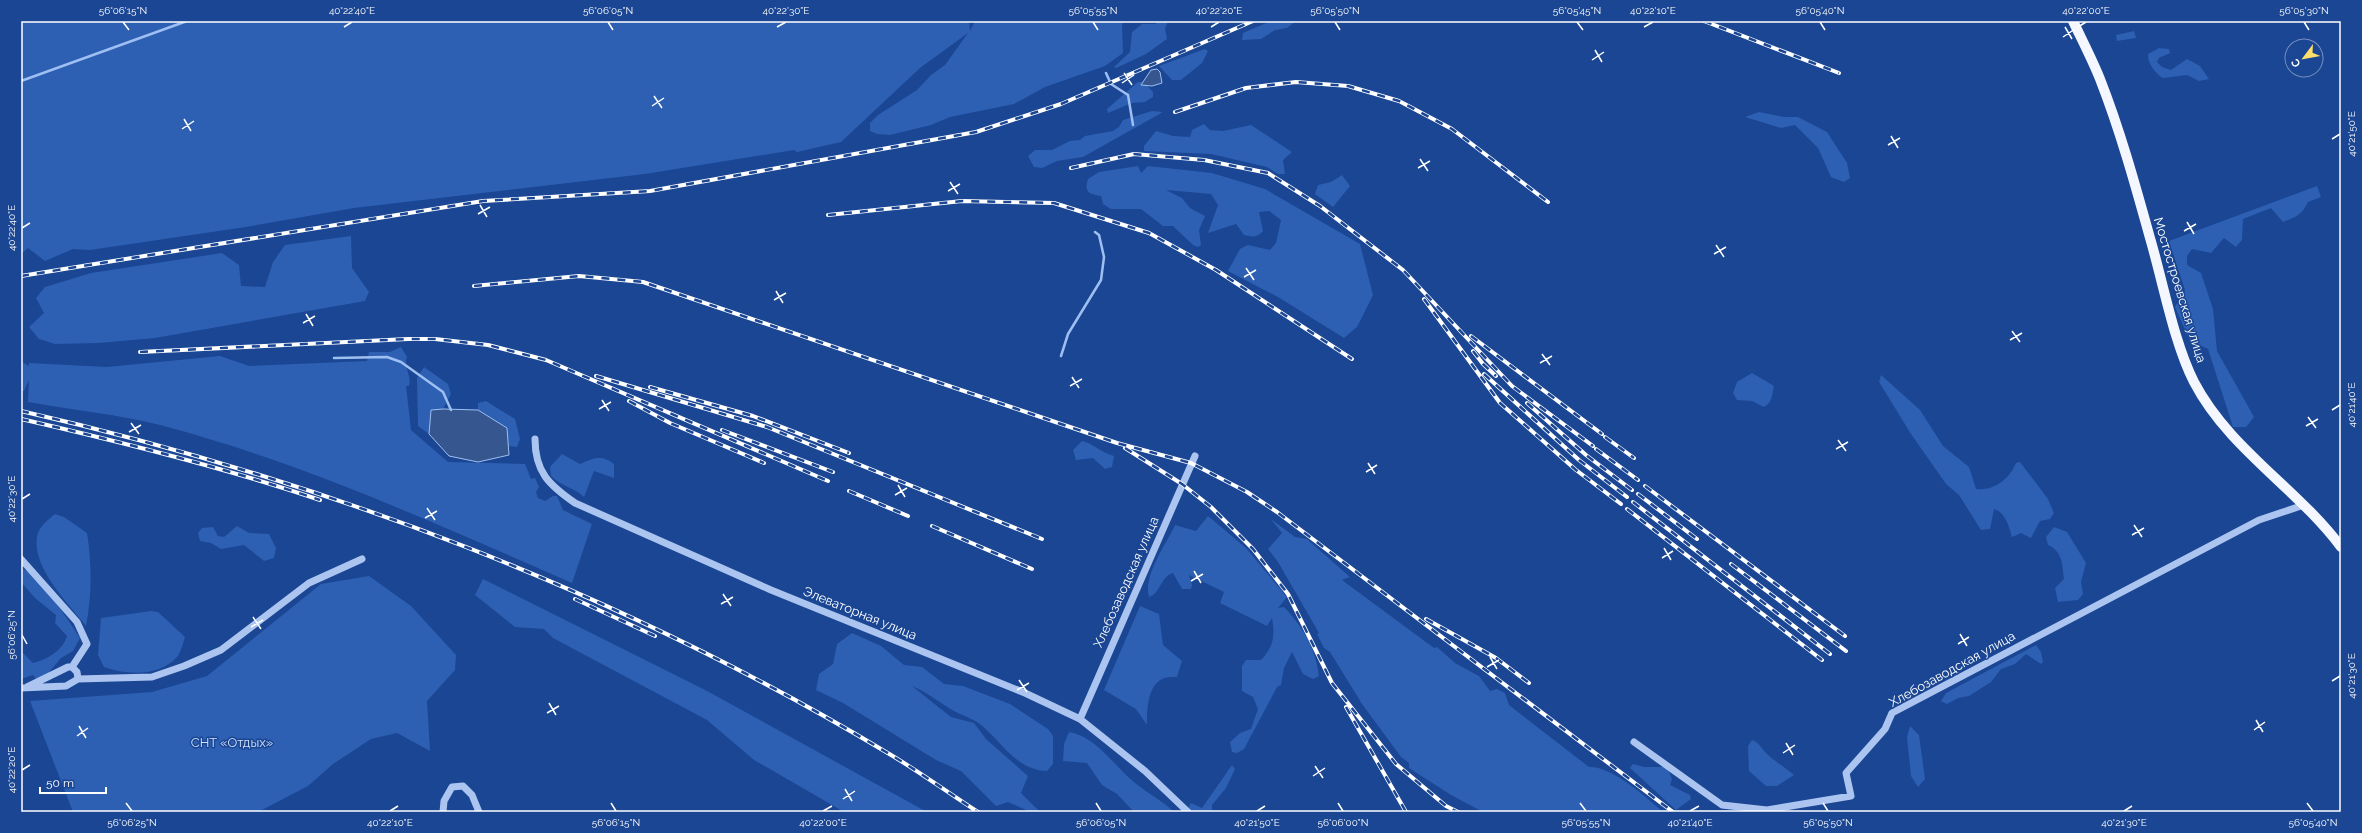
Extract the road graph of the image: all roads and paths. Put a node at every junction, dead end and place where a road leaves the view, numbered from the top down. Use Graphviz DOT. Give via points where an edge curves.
graph roads {
  1 [pos="2073,21"];
  2 [pos="535,439"];
  3 [pos="1196,456"];
  4 [pos="2304,505"];
  5 [pos="2341,547"];
  6 [pos="21,559"];
  7 [pos="362,559"];
  8 [pos="72,667"];
  9 [pos="78,679"];
  10 [pos="24,688"];
  11 [pos="1080,719"];
  12 [pos="1634,742"];
  13 [pos="443,812"];
  14 [pos="479,812"];
  15 [pos="1188,812"];
  1 -- 4 [label="main road, Мостостроевская улица" via="2100,79 2126,154 2180,343 2194,382 2231,435"];
  2 -- 11 [label="street, Элеваторная улица" via="535,457 541,472 558,491 575,503 771,590 1025,693"];
  3 -- 11 [label="street, Хлебозаводская улица"];
  4 -- 5 [label="main road, Мостостроевская улица"];
  4 -- 12 [label="street, Хлебозаводская улица" via="2259,520 1892,713 1885,729 1846,773 1851,796 1767,810 1722,805"];
  6 -- 8 [label="street" via="77,622 87,644"];
  7 -- 9 [label="street" via="309,583 221,650 184,666 152,677"];
  8 -- 9 [label="street" via="78,672"];
  8 -- 10 [label="street"];
  9 -- 10 [label="street" via="66,686"];
  11 -- 15 [label="street, Элеваторная улица" via="1145,771"];
  13 -- 14 [label="street" via="444,801 452,787 463,786 472,795"];
}
